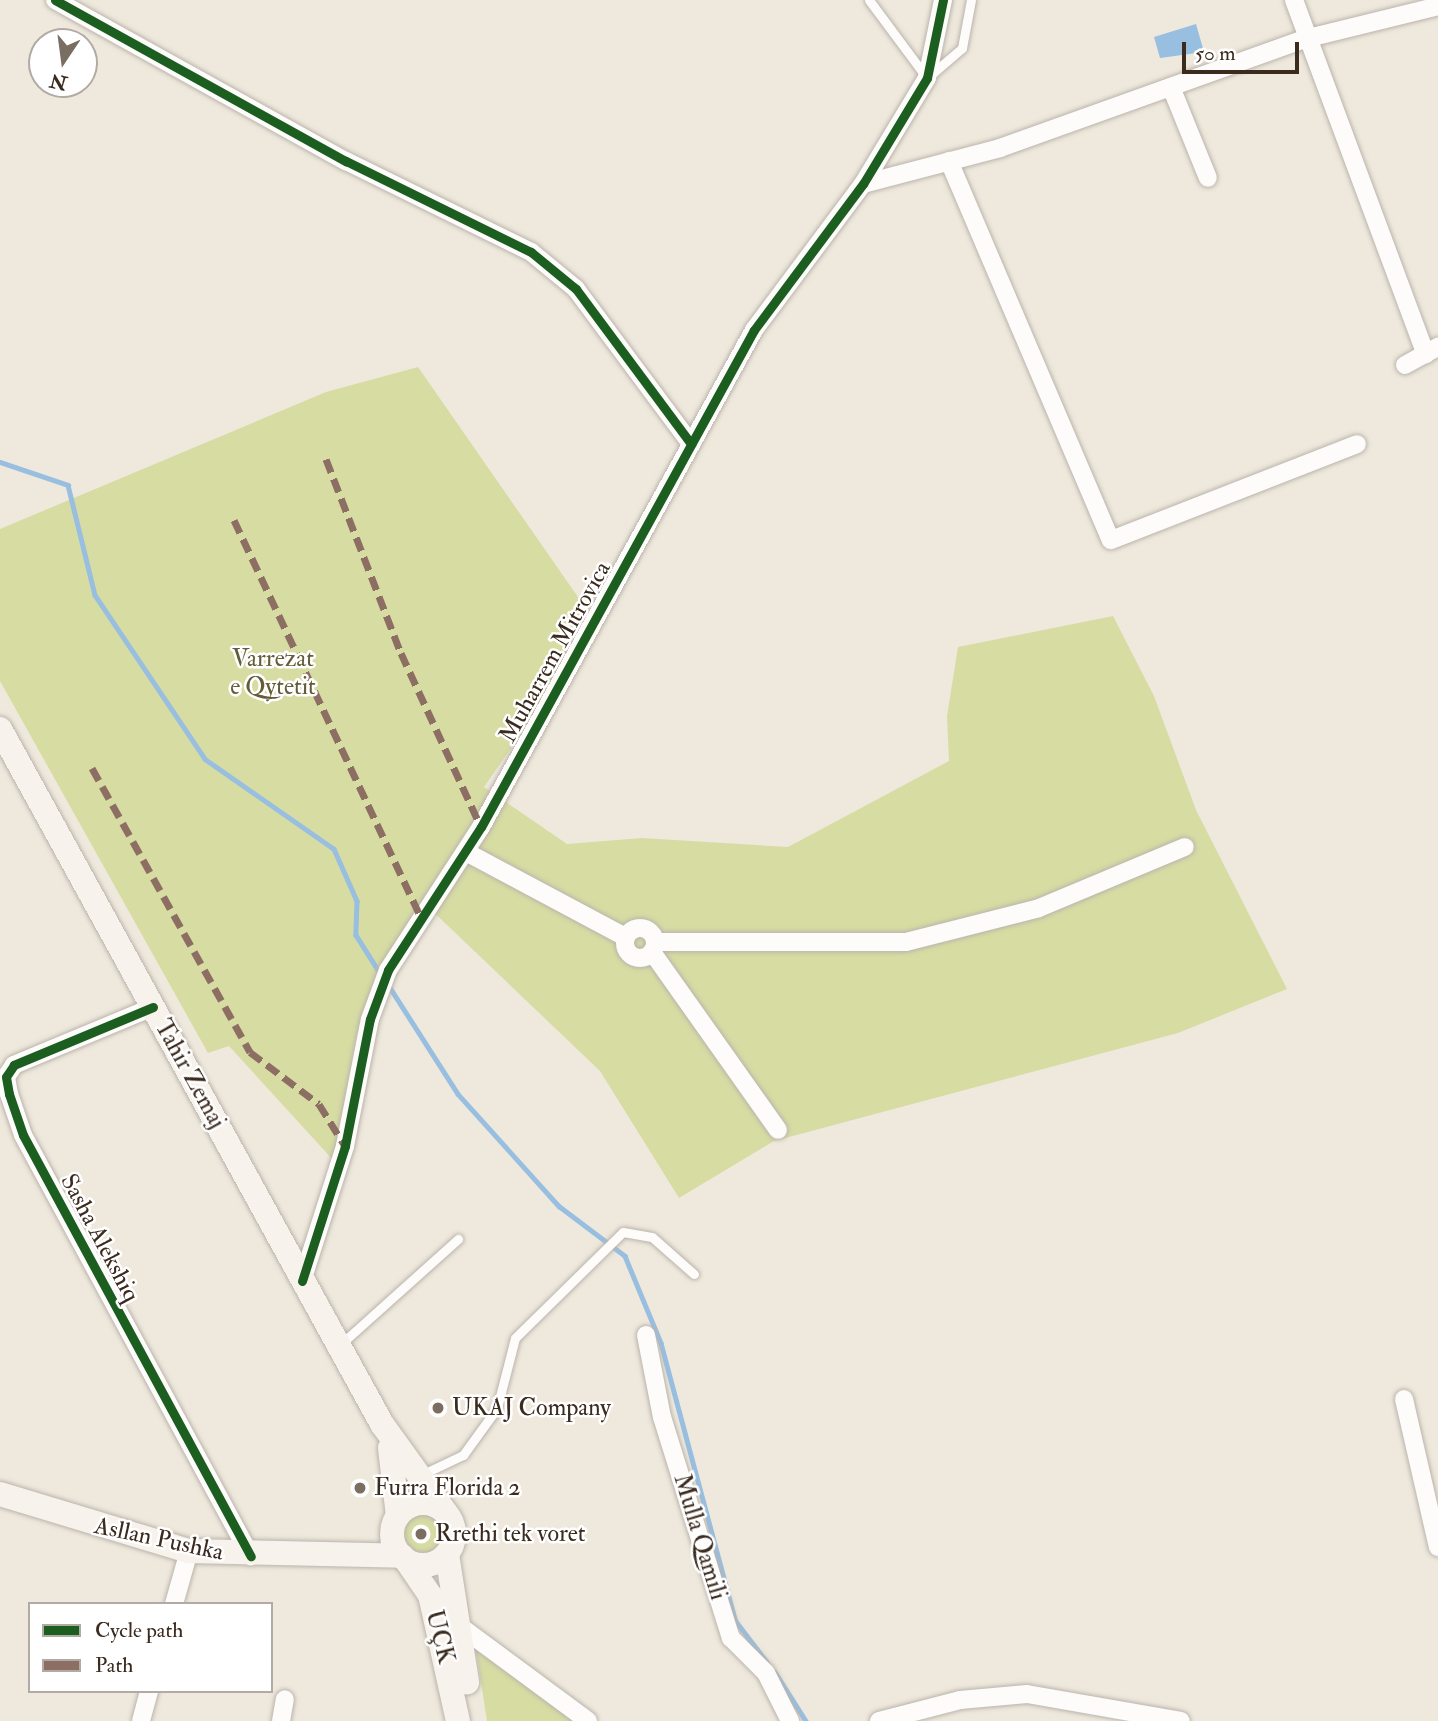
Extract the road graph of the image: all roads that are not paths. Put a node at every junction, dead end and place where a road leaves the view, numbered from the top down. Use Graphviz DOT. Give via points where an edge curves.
graph roads {
  1 [pos="55,0"];
  2 [pos="869,0"];
  3 [pos="943,0"];
  4 [pos="971,0"];
  5 [pos="1294,0"];
  6 [pos="1438,6"];
  7 [pos="1308,38"];
  8 [pos="927,78"];
  9 [pos="1171,87"];
  10 [pos="949,161"];
  11 [pos="1208,178"];
  12 [pos="863,184"];
  13 [pos="1432,351"];
  14 [pos="1405,365"];
  15 [pos="691,444"];
  16 [pos="1357,444"];
  17 [pos="0,729"];
  18 [pos="1185,847"];
  19 [pos="466,852"];
  20 [pos="654,947"];
  21 [pos="153,1007"];
  22 [pos="3,1074"];
  23 [pos="778,1130"];
  24 [pos="458,1239"];
  25 [pos="694,1274"];
  26 [pos="302,1281"];
  27 [pos="646,1335"];
  28 [pos="338,1346"];
  29 [pos="1404,1399"];
  30 [pos="382,1424"];
  31 [pos="417,1477"];
  32 [pos="0,1494"];
  33 [pos="446,1513"];
  34 [pos="396,1520"];
  35 [pos="1438,1547"];
  36 [pos="189,1551"];
  37 [pos="323,1552"];
  38 [pos="447,1554"];
  39 [pos="251,1556"];
  40 [pos="404,1558"];
  41 [pos="175,1602"];
  42 [pos="457,1624"];
  43 [pos="148,1693"];
  44 [pos="285,1699"];
  45 [pos="141,1721"];
  46 [pos="281,1721"];
  47 [pos="458,1721"];
  48 [pos="473,1721"];
  49 [pos="588,1721"];
  50 [pos="790,1721"];
  51 [pos="878,1721"];
  52 [pos="1181,1721"];
  1 -- 15 [label="street" via="346,161 531,252 576,289"];
  2 -- 8 [label="lane"];
  3 -- 8 [label="street, Muharrem Mitrovica"];
  4 -- 8 [label="lane" via="962,48"];
  5 -- 7 [label="street"];
  6 -- 7 [label="street"];
  7 -- 9 [label="street"];
  7 -- 13 [label="street"];
  8 -- 12 [label="street, Muharrem Mitrovica"];
  9 -- 10 [label="street"];
  9 -- 11 [label="street"];
  10 -- 12 [label="street"];
  10 -- 16 [label="street" via="1111,540"];
  12 -- 15 [label="street, Muharrem Mitrovica" via="754,330"];
  13 -- 14 [label="street"];
  15 -- 19 [label="street, Muharrem Mitrovica"];
  17 -- 21 [label="main road, Tahir Zemaj"];
  18 -- 20 [label="street" via="1039,908 906,942"];
  19 -- 20 [label="street" via="625,937 642,928"];
  19 -- 26 [label="street, Muharrem Mitrovica" via="388,970 380,990 345,1146"];
  20 -- 23 [label="street"];
  21 -- 22 [label="street, Sasha Alekshiq" via="14,1065"];
  21 -- 26 [label="main road, Tahir Zemaj"];
  22 -- 39 [label="street, Sasha Alekshiq" via="23,1135"];
  24 -- 28 [label="lane"];
  25 -- 31 [label="lane" via="652,1237 623,1232 514,1338 497,1408 463,1455"];
  26 -- 28 [label="main road, Tahir Zemaj"];
  27 -- 50 [label="street, Mulla Qamili" via="662,1417 731,1638 766,1673"];
  28 -- 30 [label="main road, Tahir Zemaj"];
  29 -- 35 [label="street"];
  30 -- 31 [label="main road, Tahir Zemaj"];
  30 -- 34 [label="main road, Tahir Zemaj" via="398,1479"];
  31 -- 33 [label="main road, Tahir Zemaj"];
  32 -- 36 [label="main road, Asllan Pushka"];
  33 -- 34 [label="main road" via="422,1503"];
  33 -- 38 [label="main road" via="454,1538"];
  34 -- 37 [label="main road, Asllan Pushka"];
  34 -- 40 [label="main road"];
  36 -- 39 [label="main road, Asllan Pushka"];
  36 -- 41 [label="street"];
  37 -- 39 [label="main road, Asllan Pushka"];
  37 -- 40 [label="main road, Asllan Pushka"];
  38 -- 40 [label="main road" via="423,1565"];
  38 -- 42 [label="main road, UÇK"];
  40 -- 47 [label="main road, UÇK" via="430,1595"];
  42 -- 48 [label="main road, UÇK"];
  42 -- 49 [label="street"];
  43 -- 45 [label="street"];
  44 -- 46 [label="street"];
  51 -- 52 [label="street" via="960,1700 1027,1694"];
}
